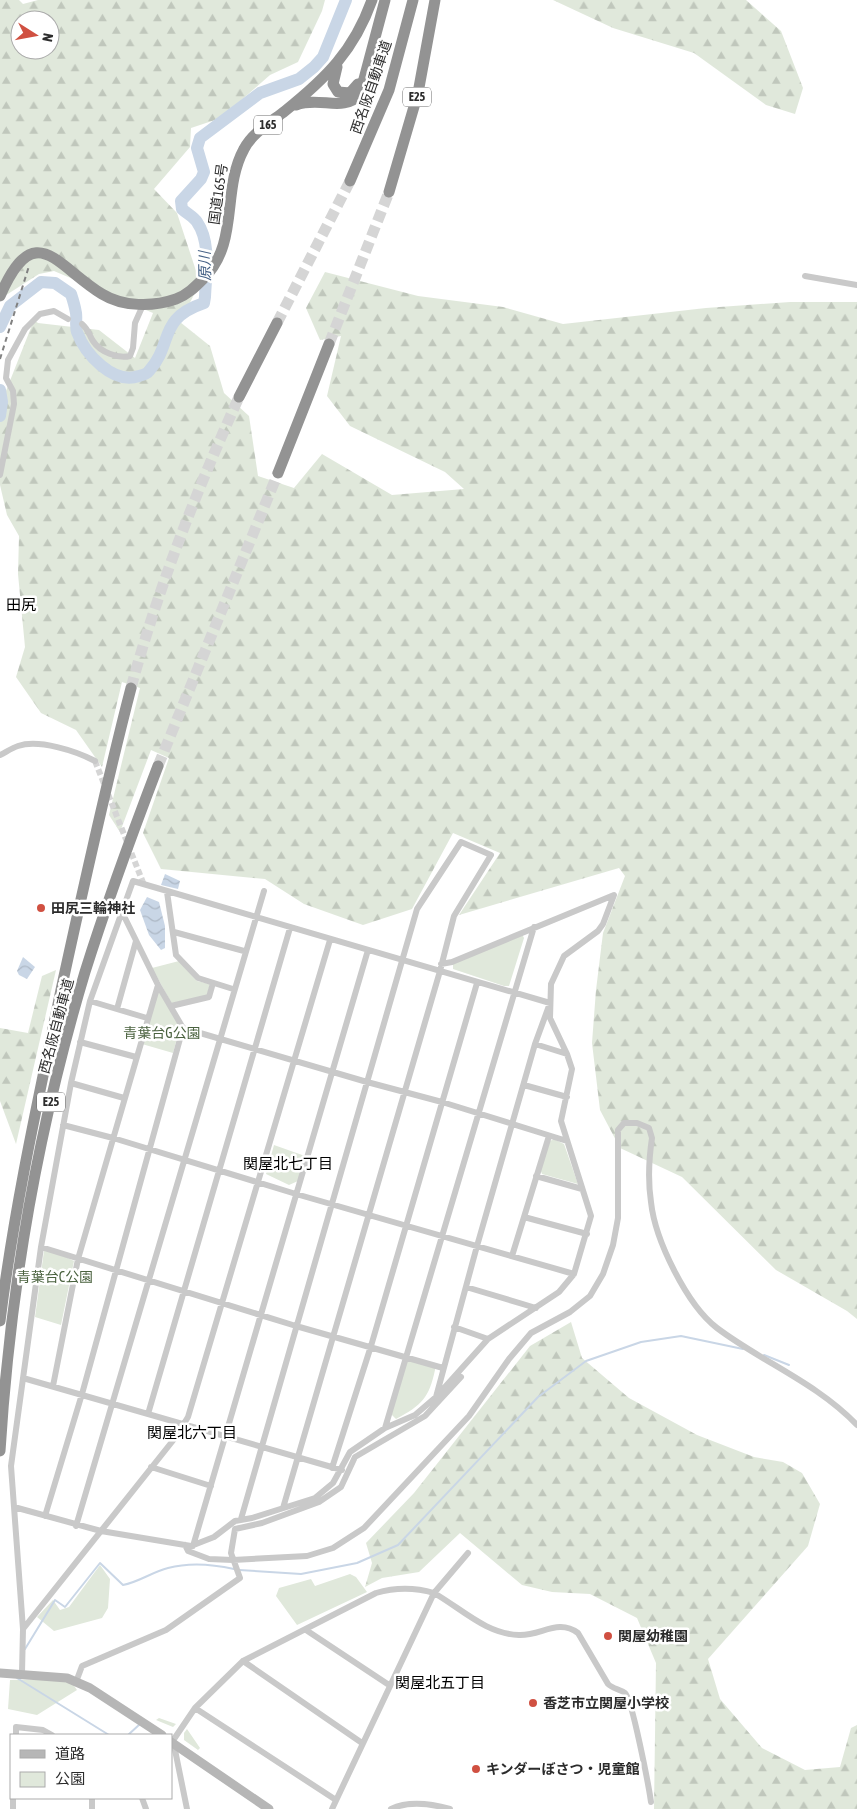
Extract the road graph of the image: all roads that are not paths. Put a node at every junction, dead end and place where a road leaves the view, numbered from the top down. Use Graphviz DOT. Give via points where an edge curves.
graph roads {
  1 [pos="372,0"];
  2 [pos="384,0"];
  3 [pos="414,0"];
  4 [pos="435,0"];
  5 [pos="337,65"];
  6 [pos="318,84"];
  7 [pos="334,89"];
  8 [pos="326,102"];
  9 [pos="290,107"];
  10 [pos="350,182"];
  11 [pos="389,192"];
  12 [pos="805,276"];
  13 [pos="857,285"];
  14 [pos="0,296"];
  15 [pos="143,305"];
  16 [pos="68,319"];
  17 [pos="277,323"];
  18 [pos="82,324"];
  19 [pos="330,344"];
  20 [pos="239,397"];
  21 [pos="278,473"];
  22 [pos="0,474"];
  23 [pos="131,688"];
  24 [pos="0,755"];
  25 [pos="95,761"];
  26 [pos="158,766"];
  27 [pos="264,891"];
  28 [pos="167,892"];
  29 [pos="122,912"];
  30 [pos="254,917"];
  31 [pos="534,927"];
  32 [pos="290,928"];
  33 [pos="174,932"];
  34 [pos="330,940"];
  35 [pos="136,941"];
  36 [pos="368,950"];
  37 [pos="244,951"];
  38 [pos="403,960"];
  39 [pos="440,968"];
  40 [pos="213,983"];
  41 [pos="477,983"];
  42 [pos="158,985"];
  43 [pos="233,990"];
  44 [pos="514,993"];
  45 [pos="90,1001"];
  46 [pos="550,1003"];
  47 [pos="171,1006"];
  48 [pos="117,1009"];
  49 [pos="147,1018"];
  50 [pos="183,1028"];
  51 [pos="219,1038"];
  52 [pos="80,1042"];
  53 [pos="535,1044"];
  54 [pos="256,1049"];
  55 [pos="567,1054"];
  56 [pos="136,1056"];
  57 [pos="294,1060"];
  58 [pos="332,1072"];
  59 [pos="367,1082"];
  60 [pos="71,1083"];
  61 [pos="524,1085"];
  62 [pos="405,1091"];
  63 [pos="567,1097"];
  64 [pos="124,1098"];
  65 [pos="442,1102"];
  66 [pos="478,1113"];
  67 [pos="512,1124"];
  68 [pos="63,1125"];
  69 [pos="549,1136"];
  70 [pos="113,1138"];
  71 [pos="567,1141"];
  72 [pos="149,1148"];
  73 [pos="184,1158"];
  74 [pos="220,1170"];
  75 [pos="536,1176"];
  76 [pos="259,1182"];
  77 [pos="582,1189"];
  78 [pos="296,1194"];
  79 [pos="332,1204"];
  80 [pos="368,1214"];
  81 [pos="524,1216"];
  82 [pos="406,1225"];
  83 [pos="587,1234"];
  84 [pos="440,1236"];
  85 [pos="477,1246"];
  86 [pos="41,1247"];
  87 [pos="512,1256"];
  88 [pos="78,1259"];
  89 [pos="115,1270"];
  90 [pos="574,1274"];
  91 [pos="149,1281"];
  92 [pos="466,1287"];
  93 [pos="184,1291"];
  94 [pos="224,1302"];
  95 [pos="536,1308"];
  96 [pos="261,1315"];
  97 [pos="0,1321"];
  98 [pos="296,1326"];
  99 [pos="454,1327"];
  100 [pos="332,1335"];
  101 [pos="488,1339"];
  102 [pos="371,1346"];
  103 [pos="407,1356"];
  104 [pos="443,1368"];
  105 [pos="461,1377"];
  106 [pos="23,1378"];
  107 [pos="53,1386"];
  108 [pos="82,1394"];
  109 [pos="436,1397"];
  110 [pos="111,1403"];
  111 [pos="148,1414"];
  112 [pos="857,1424"];
  113 [pos="184,1425"];
  114 [pos="385,1428"];
  115 [pos="225,1437"];
  116 [pos="261,1448"];
  117 [pos="0,1451"];
  118 [pos="296,1458"];
  119 [pos="151,1467"];
  120 [pos="332,1468"];
  121 [pos="342,1470"];
  122 [pos="210,1486"];
  123 [pos="14,1507"];
  124 [pos="283,1508"];
  125 [pos="45,1516"];
  126 [pos="240,1520"];
  127 [pos="76,1526"];
  128 [pos="101,1531"];
  129 [pos="185,1545"];
  130 [pos="193,1546"];
  131 [pos="468,1553"];
  132 [pos="234,1562"];
  133 [pos="434,1593"];
  134 [pos="24,1629"];
  135 [pos="306,1630"];
  136 [pos="243,1661"];
  137 [pos="0,1673"];
  138 [pos="22,1673"];
  139 [pos="76,1682"];
  140 [pos="389,1685"];
  141 [pos="195,1708"];
  142 [pos="16,1734"];
  143 [pos="50,1734"];
  144 [pos="160,1734"];
  145 [pos="172,1743"];
  146 [pos="362,1743"];
  147 [pos="336,1800"];
  148 [pos="651,1802"];
  149 [pos="187,1809"];
  150 [pos="268,1809"];
  151 [pos="332,1809"];
  152 [pos="391,1809"];
  153 [pos="450,1809"];
  1 -- 5 [label="highway, 国道165号 / 165" via="361,27"];
  2 -- 7 [label="highway" via="358,85 346,94"];
  2 -- 8 [label="highway" via="360,94 347,103"];
  3 -- 10 [label="highway, 西名阪自動車道 / E25" via="389,90"];
  4 -- 11 [label="highway, E25" via="418,93"];
  5 -- 6 [label="highway, 国道165号 / 165"];
  5 -- 7 [label="highway"];
  6 -- 7 [label="highway"];
  6 -- 8 [label="highway" via="318,93"];
  6 -- 9 [label="highway, 国道165号 / 165"];
  8 -- 9 [label="highway" via="308,101"];
  9 -- 15 [label="highway, 国道165号 / 165" via="247,142 237,160 227,239 209,273 191,291 176,299"];
  12 -- 13 [label="street"];
  14 -- 15 [label="highway, 国道165号 / 165" via="19,261 35,252 60,260 103,295"];
  15 -- 18 [label="street" via="130,356 114,356 105,351 94,343"];
  16 -- 22 [label="street" via="54,311 40,314 25,330 8,360 6,378 13,391 14,404"];
  17 -- 20 [label="highway"];
  19 -- 21 [label="highway"];
  23 -- 97 [label="highway, 西名阪自動車道 / E25" via="100,810 41,1086 17,1207"];
  24 -- 25 [label="street" via="19,745 58,746"];
  26 -- 117 [label="highway, 西名阪自動車道 / E25" via="85,973 50,1108 30,1200 14,1302"];
  27 -- 30 [label="street"];
  28 -- 29 [label="street" via="133,882"];
  28 -- 30 [label="street"];
  28 -- 33 [label="street"];
  29 -- 35 [label="street"];
  29 -- 45 [label="street"];
  30 -- 32 [label="street"];
  30 -- 37 [label="street"];
  31 -- 39 [label="street"];
  31 -- 44 [label="street"];
  31 -- 46 [label="street" via="614,895 598,931 564,956 558,966 551,984"];
  32 -- 34 [label="street"];
  32 -- 54 [label="street"];
  33 -- 37 [label="street"];
  33 -- 40 [label="street" via="176,954 198,978"];
  34 -- 36 [label="street"];
  34 -- 57 [label="street"];
  35 -- 42 [label="street"];
  35 -- 48 [label="street"];
  36 -- 38 [label="street"];
  36 -- 58 [label="street"];
  37 -- 43 [label="street"];
  38 -- 39 [label="street"];
  38 -- 39 [label="street" via="417,909 461,842 491,855 454,916"];
  38 -- 59 [label="street"];
  39 -- 41 [label="street"];
  39 -- 62 [label="street"];
  40 -- 43 [label="street"];
  40 -- 47 [label="street" via="209,997"];
  41 -- 44 [label="street"];
  41 -- 65 [label="street"];
  42 -- 47 [label="street"];
  42 -- 49 [label="street"];
  43 -- 51 [label="street"];
  44 -- 46 [label="street"];
  44 -- 66 [label="street"];
  45 -- 48 [label="street"];
  45 -- 52 [label="street"];
  46 -- 53 [label="street"];
  46 -- 55 [label="street" via="550,1018"];
  47 -- 50 [label="street"];
  48 -- 49 [label="street"];
  49 -- 56 [label="street"];
  50 -- 51 [label="street"];
  50 -- 72 [label="street"];
  51 -- 54 [label="street"];
  51 -- 73 [label="street"];
  52 -- 56 [label="street"];
  52 -- 60 [label="street"];
  53 -- 55 [label="street"];
  53 -- 61 [label="street"];
  54 -- 57 [label="street"];
  54 -- 74 [label="street"];
  55 -- 63 [label="street" via="572,1069"];
  56 -- 64 [label="street"];
  57 -- 58 [label="street"];
  57 -- 76 [label="street"];
  58 -- 59 [label="street"];
  58 -- 78 [label="street"];
  59 -- 62 [label="street"];
  59 -- 79 [label="street"];
  60 -- 64 [label="street"];
  60 -- 68 [label="street"];
  61 -- 63 [label="street"];
  61 -- 67 [label="street"];
  62 -- 65 [label="street"];
  62 -- 80 [label="street"];
  63 -- 71 [label="street" via="561,1121"];
  64 -- 70 [label="street"];
  65 -- 66 [label="street"];
  65 -- 82 [label="street"];
  66 -- 67 [label="street"];
  66 -- 84 [label="street"];
  67 -- 69 [label="street"];
  67 -- 85 [label="street"];
  68 -- 70 [label="street"];
  68 -- 86 [label="street"];
  69 -- 71 [label="street"];
  69 -- 75 [label="street"];
  70 -- 72 [label="street"];
  70 -- 88 [label="street"];
  71 -- 77 [label="street"];
  72 -- 73 [label="street"];
  72 -- 89 [label="street"];
  73 -- 74 [label="street"];
  73 -- 91 [label="street"];
  74 -- 76 [label="street"];
  74 -- 93 [label="street"];
  75 -- 77 [label="street"];
  75 -- 81 [label="street"];
  76 -- 78 [label="street"];
  76 -- 94 [label="street"];
  77 -- 83 [label="street" via="591,1216"];
  78 -- 79 [label="street"];
  78 -- 96 [label="street"];
  79 -- 80 [label="street"];
  79 -- 98 [label="street"];
  80 -- 82 [label="street"];
  80 -- 100 [label="street"];
  81 -- 83 [label="street"];
  81 -- 87 [label="street"];
  82 -- 84 [label="street"];
  82 -- 102 [label="street"];
  83 -- 90 [label="street"];
  84 -- 85 [label="street"];
  84 -- 103 [label="street"];
  85 -- 87 [label="street"];
  85 -- 92 [label="street"];
  86 -- 88 [label="street"];
  86 -- 106 [label="street"];
  87 -- 90 [label="street"];
  88 -- 89 [label="street"];
  88 -- 107 [label="street"];
  89 -- 91 [label="street"];
  89 -- 108 [label="street"];
  90 -- 95 [label="street" via="559,1292"];
  91 -- 93 [label="street"];
  91 -- 110 [label="street"];
  92 -- 95 [label="street"];
  92 -- 99 [label="street"];
  93 -- 94 [label="street"];
  93 -- 111 [label="street"];
  94 -- 96 [label="street"];
  94 -- 113 [label="street"];
  95 -- 101 [label="street"];
  96 -- 98 [label="street"];
  96 -- 115 [label="street"];
  98 -- 100 [label="street"];
  98 -- 116 [label="street"];
  99 -- 101 [label="street"];
  99 -- 104 [label="street"];
  100 -- 102 [label="street"];
  100 -- 118 [label="street"];
  101 -- 109 [label="street"];
  102 -- 103 [label="street"];
  102 -- 120 [label="street"];
  103 -- 104 [label="street"];
  103 -- 114 [label="street"];
  104 -- 109 [label="street"];
  105 -- 132 [label="street" via="425,1416 355,1456 341,1487 319,1502 262,1523 235,1529 231,1553"];
  106 -- 107 [label="street"];
  106 -- 123 [label="street" via="11,1466"];
  107 -- 108 [label="street"];
  108 -- 110 [label="street"];
  108 -- 125 [label="street"];
  109 -- 114 [label="street" via="415,1415"];
  110 -- 111 [label="street"];
  110 -- 127 [label="street"];
  111 -- 113 [label="street"];
  112 -- 132 [label="street" via="829,1400 738,1342 700,1313 687,1294 655,1223 650,1202 652,1138 649,1128 637,1123 624,1123 618,1130 620,1191 613,1245 603,1274 590,1296 570,1312 531,1333 469,1416 352,1538 307,1556"];
  113 -- 115 [label="street"];
  113 -- 119 [label="street"];
  114 -- 121 [label="street" via="350,1452"];
  115 -- 116 [label="street"];
  115 -- 122 [label="street"];
  116 -- 118 [label="street"];
  116 -- 126 [label="street"];
  118 -- 120 [label="street"];
  118 -- 124 [label="street"];
  119 -- 122 [label="street"];
  119 -- 128 [label="street"];
  120 -- 121 [label="street"];
  121 -- 124 [label="street" via="333,1483 315,1498"];
  122 -- 130 [label="street"];
  123 -- 125 [label="street"];
  123 -- 134 [label="street"];
  124 -- 126 [label="street"];
  125 -- 127 [label="street"];
  126 -- 130 [label="street"];
  127 -- 128 [label="street"];
  128 -- 129 [label="street"];
  128 -- 134 [label="street"];
  129 -- 130 [label="street"];
  129 -- 132 [label="street" via="196,1556"];
  131 -- 133 [label="street"];
  132 -- 139 [label="street" via="240,1578 166,1630 82,1666"];
  133 -- 135 [label="street" via="410,1588 386,1590"];
  133 -- 140 [label="street"];
  133 -- 148 [label="street" via="495,1631 522,1636 562,1626 578,1633 608,1684 625,1693 630,1700"];
  134 -- 138 [label="street"];
  135 -- 136 [label="street"];
  135 -- 140 [label="street"];
  136 -- 141 [label="street"];
  136 -- 146 [label="street"];
  137 -- 138 [label="street"];
  138 -- 139 [label="street"];
  139 -- 144 [label="street"];
  140 -- 146 [label="street"];
  141 -- 145 [label="street"];
  141 -- 147 [label="street"];
  142 -- 143 [label="street" via="16,1727"];
  145 -- 149 [label="street"];
  145 -- 150 [label="street"];
  146 -- 147 [label="street"];
  147 -- 151 [label="street"];
  152 -- 153 [label="street" via="400,1805 422,1804"];
}
